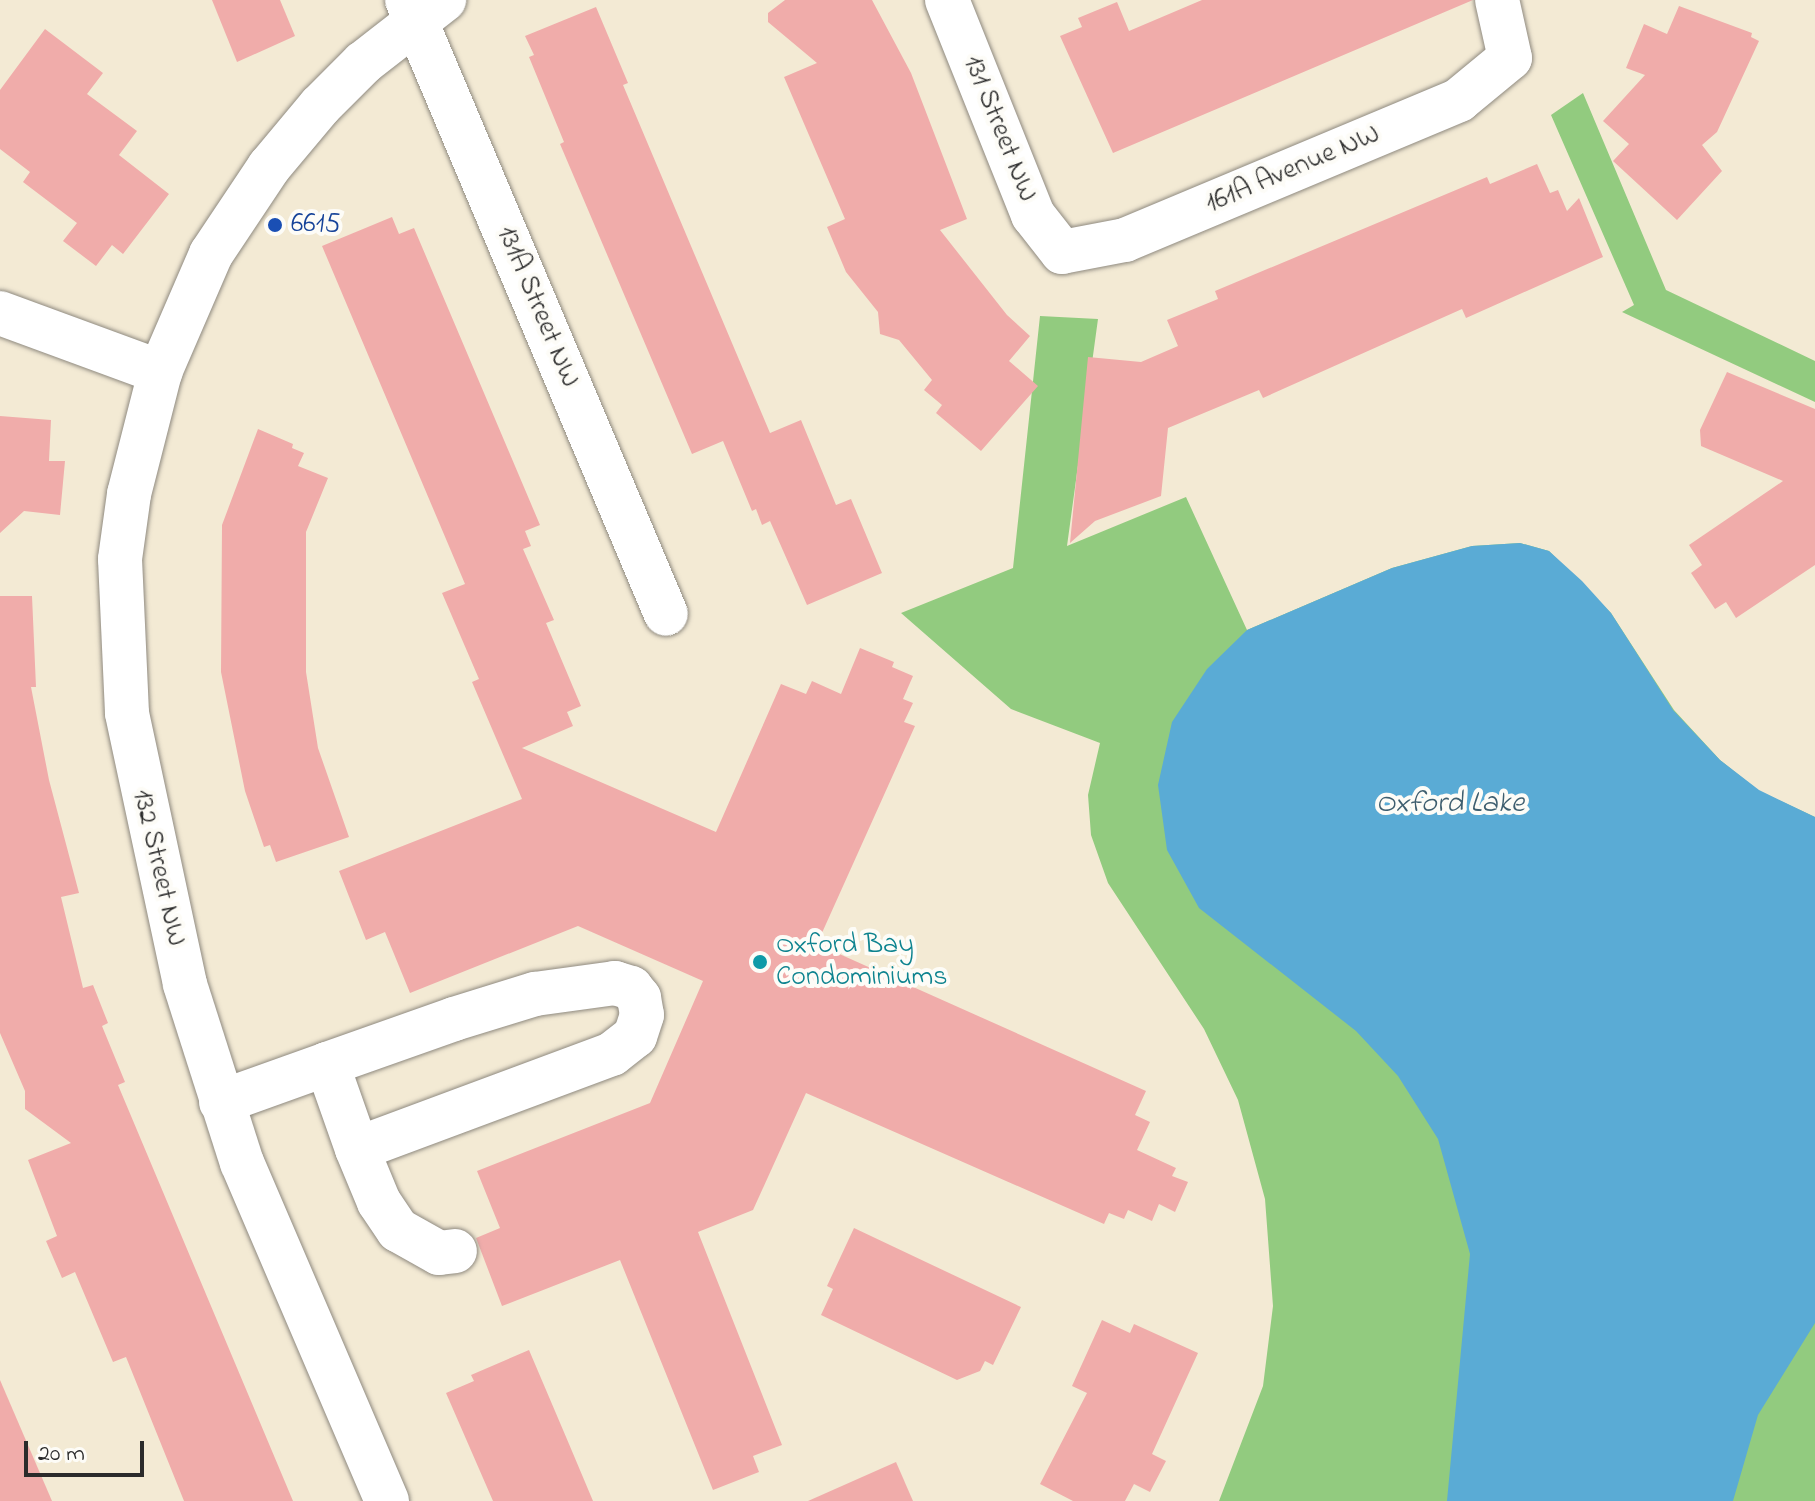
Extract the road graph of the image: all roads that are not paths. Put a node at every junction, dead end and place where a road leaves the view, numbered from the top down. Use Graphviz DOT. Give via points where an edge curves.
graph roads {
  1 [pos="947,0"];
  2 [pos="1497,0"];
  3 [pos="423,7"];
  4 [pos="1062,252"];
  5 [pos="0,313"];
  6 [pos="160,372"];
  7 [pos="666,614"];
  8 [pos="327,1064"];
  9 [pos="221,1102"];
  10 [pos="357,1149"];
  11 [pos="455,1251"];
  12 [pos="387,1501"];
  1 -- 4 [label="street, 131 Street NW" via="1033,215"];
  2 -- 4 [label="street, 161A Avenue NW" via="1510,58 1459,100 1125,240"];
  3 -- 6 [label="street, 132 Street NW" via="363,63 269,167 211,254"];
  3 -- 7 [label="street, 131A Street NW"];
  5 -- 6 [label="street"];
  6 -- 9 [label="street, 132 Street NW" via="129,494 120,559 121,666 137,777 185,984"];
  8 -- 9 [label="street"];
  8 -- 10 [label="street"];
  8 -- 10 [label="street" via="535,994 615,983 631,988 639,998 642,1015 635,1036 612,1054"];
  9 -- 12 [label="street, 132 Street NW"];
  10 -- 11 [label="street" via="379,1202 398,1230 439,1253"];
}
